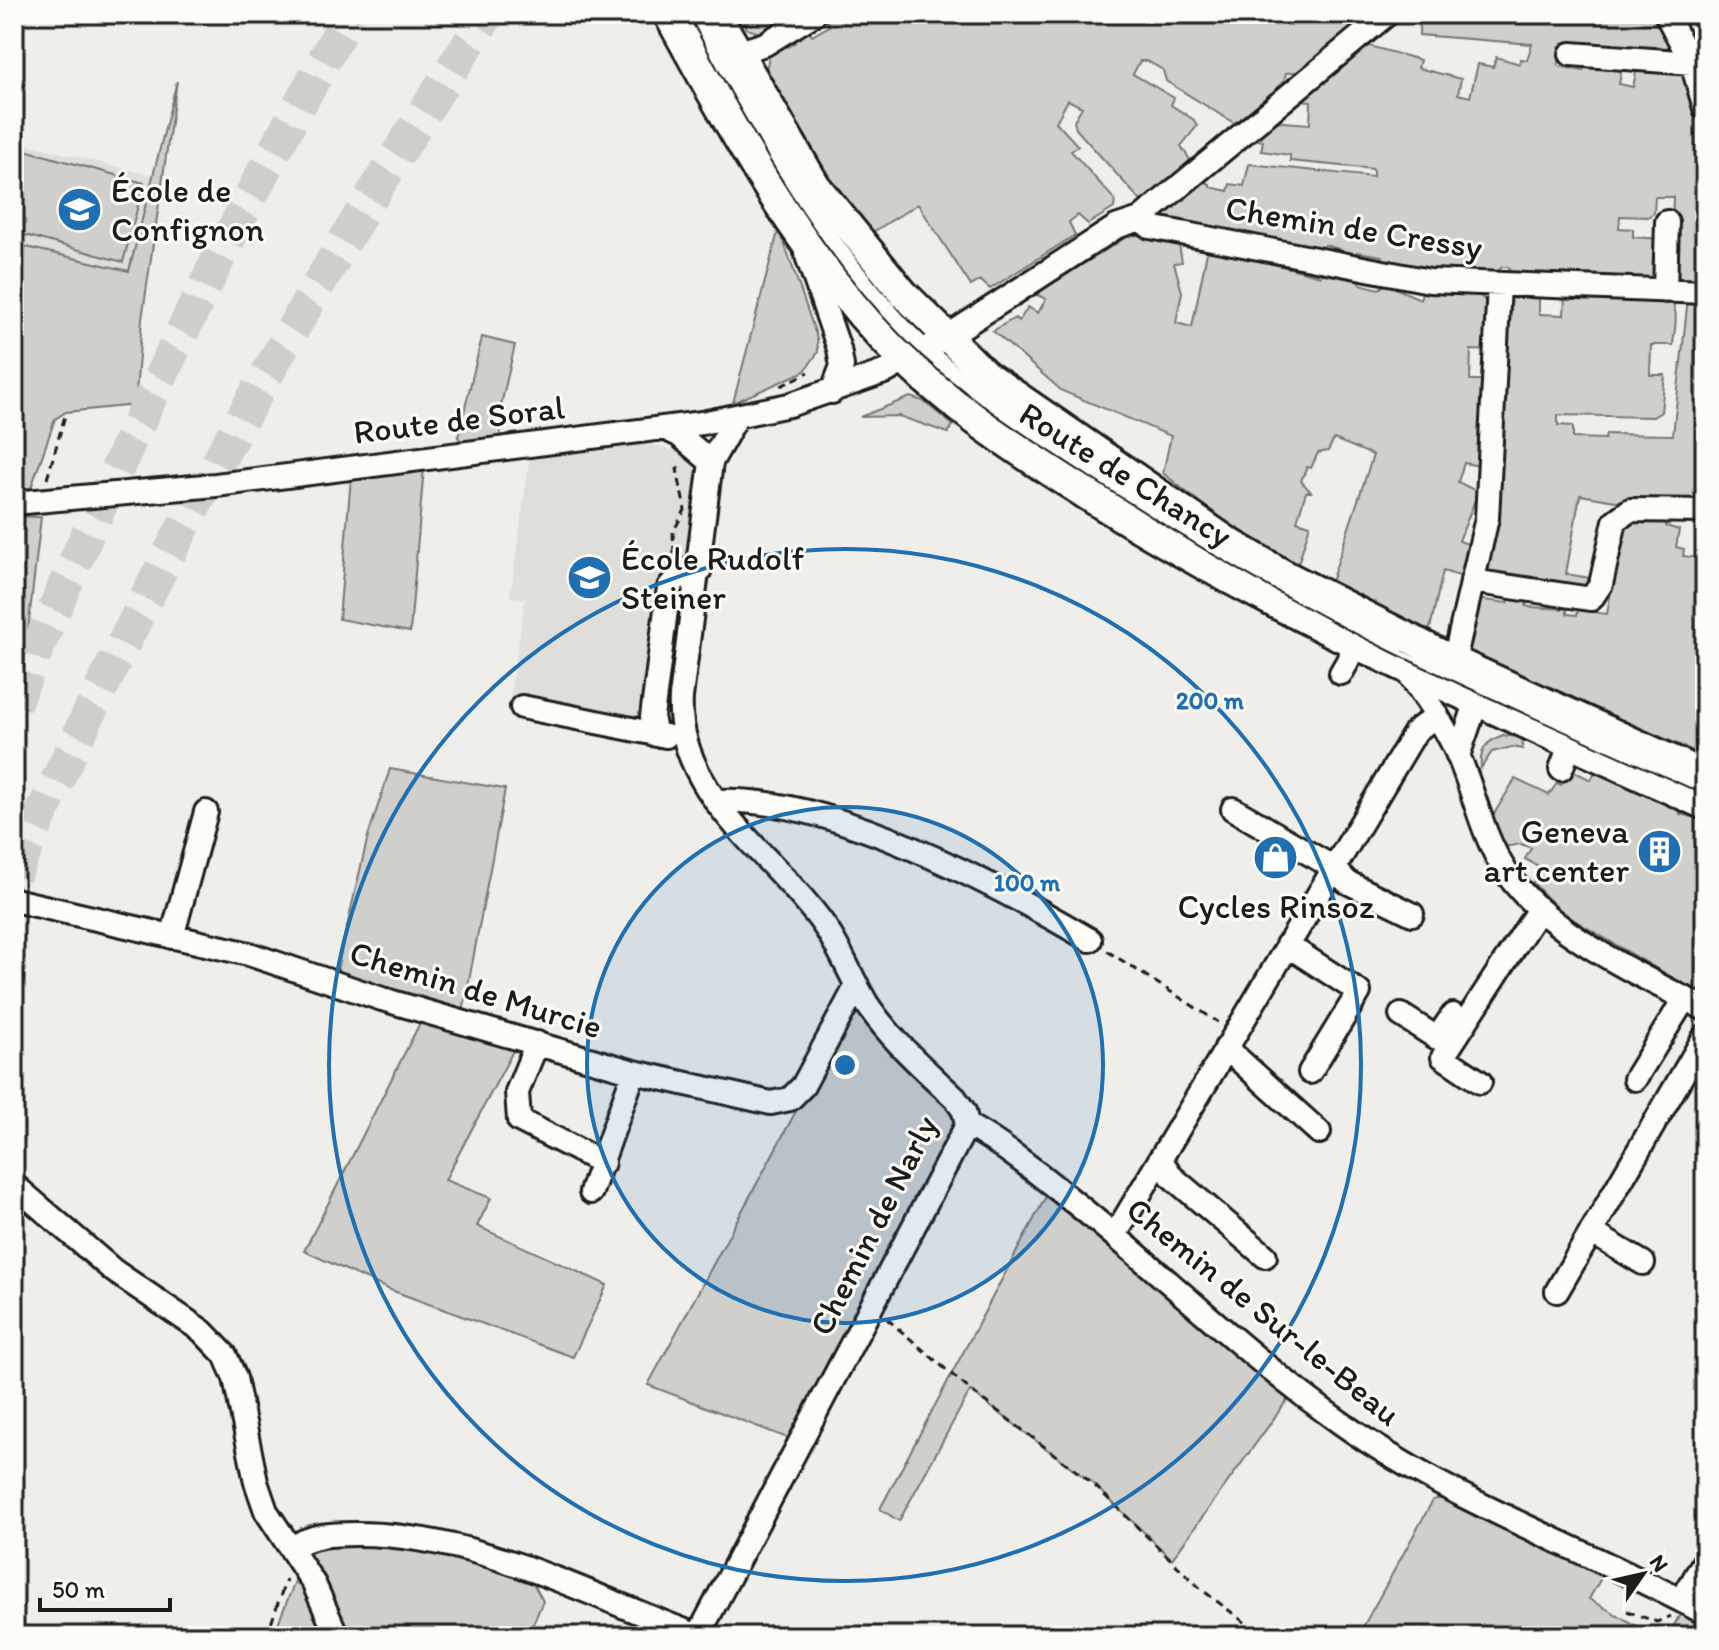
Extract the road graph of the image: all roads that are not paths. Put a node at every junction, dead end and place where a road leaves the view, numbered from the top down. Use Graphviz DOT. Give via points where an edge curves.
graph roads {
  1 [pos="668,14"];
  2 [pos="693,14"];
  3 [pos="716,14"];
  4 [pos="814,14"];
  5 [pos="1387,14"];
  6 [pos="1666,14"];
  7 [pos="736,53"];
  8 [pos="1571,54"];
  9 [pos="1692,63"];
  10 [pos="1705,108"];
  11 [pos="1140,219"];
  12 [pos="1667,222"];
  13 [pos="799,235"];
  14 [pos="1499,285"];
  15 [pos="1665,291"];
  16 [pos="1705,292"];
  17 [pos="924,351"];
  18 [pos="832,392"];
  19 [pos="736,418"];
  20 [pos="664,428"];
  21 [pos="711,462"];
  22 [pos="14,503"];
  23 [pos="1705,511"];
  24 [pos="691,571"];
  25 [pos="1472,581"];
  26 [pos="1357,645"];
  27 [pos="1404,667"];
  28 [pos="1341,673"];
  29 [pos="1472,680"];
  30 [pos="522,707"];
  31 [pos="1451,734"];
  32 [pos="656,735"];
  33 [pos="683,739"];
  34 [pos="1705,775"];
  35 [pos="1705,790"];
  36 [pos="719,801"];
  37 [pos="1705,805"];
  38 [pos="1233,809"];
  39 [pos="206,812"];
  40 [pos="1334,868"];
  41 [pos="14,900"];
  42 [pos="1535,906"];
  43 [pos="1412,914"];
  44 [pos="172,937"];
  45 [pos="1090,940"];
  46 [pos="1287,945"];
  47 [pos="857,985"];
  48 [pos="1685,998"];
  49 [pos="1705,1009"];
  50 [pos="1401,1015"];
  51 [pos="1705,1036"];
  52 [pos="1231,1040"];
  53 [pos="537,1043"];
  54 [pos="634,1072"];
  55 [pos="1310,1072"];
  56 [pos="1635,1079"];
  57 [pos="1480,1082"];
  58 [pos="967,1125"];
  59 [pos="1319,1132"];
  60 [pos="1160,1159"];
  61 [pos="603,1163"];
  62 [pos="14,1185"];
  63 [pos="591,1192"];
  64 [pos="1591,1232"];
  65 [pos="1115,1235"];
  66 [pos="1265,1256"];
  67 [pos="1643,1263"];
  68 [pos="1557,1291"];
  69 [pos="292,1549"];
  70 [pos="1705,1560"];
  71 [pos="1682,1600"];
  72 [pos="1705,1613"];
  73 [pos="337,1636"];
  74 [pos="698,1636"];
  1 -- 13 [label="main road, Route de Chancy"];
  2 -- 17 [label="street" via="819,227 870,295"];
  3 -- 7 [label="main road, Route de Chancy"];
  4 -- 7 [label="street" via="765,44"];
  5 -- 11 [label="street, Route de Soral"];
  6 -- 9 [label="street"];
  7 -- 17 [label="main road, Route de Chancy" via="816,186 880,267"];
  8 -- 9 [label="street"];
  9 -- 10 [label="street"];
  11 -- 14 [label="street, Chemin de Cressy" via="1150,227 1430,281"];
  11 -- 17 [label="street, Route de Soral" via="1116,227"];
  12 -- 15 [label="street"];
  13 -- 17 [label="main road, Route de Chancy" via="844,296"];
  13 -- 18 [label="street" via="839,349 842,366"];
  14 -- 15 [label="street, Chemin de Cressy"];
  14 -- 25 [label="street" via="1490,490"];
  15 -- 16 [label="street, Chemin de Cressy"];
  17 -- 18 [label="street, Route de Soral"];
  17 -- 26 [label="main road, Route de Chancy" via="967,416 1102,506"];
  17 -- 29 [label="main road, Route de Chancy" via="1007,391 1227,541"];
  17 -- 29 [label="street" via="988,405 1184,533 1350,625"];
  18 -- 19 [label="street, Route de Soral"];
  19 -- 20 [label="street, Route de Soral"];
  19 -- 21 [label="street, Chemin de Narly"];
  20 -- 21 [label="street"];
  20 -- 22 [label="street, Route de Soral" via="216,485"];
  21 -- 24 [label="street, Chemin de Narly"];
  23 -- 25 [label="street" via="1621,514 1601,584 1591,599"];
  24 -- 32 [label="street" via="669,587 652,717"];
  24 -- 33 [label="street, Chemin de Narly"];
  25 -- 29 [label="street"];
  26 -- 27 [label="main road, Route de Chancy"];
  26 -- 28 [label="street"];
  27 -- 29 [label="main road, Route de Chancy"];
  27 -- 31 [label="street"];
  29 -- 31 [label="street"];
  29 -- 34 [label="main road, Route de Chancy"];
  29 -- 35 [label="street"];
  29 -- 37 [label="main road, Route de Chancy" via="1566,756"];
  30 -- 32 [label="street"];
  31 -- 40 [label="street" via="1416,731"];
  31 -- 42 [label="street" via="1484,832 1505,871"];
  32 -- 33 [label="street"];
  33 -- 36 [label="street, Chemin de Narly" via="691,761"];
  36 -- 45 [label="street" via="774,806 855,828 962,870"];
  36 -- 47 [label="street, Chemin de Narly" via="822,922"];
  38 -- 40 [label="street"];
  39 -- 44 [label="street"];
  40 -- 43 [label="street" via="1347,882"];
  40 -- 46 [label="street"];
  41 -- 44 [label="street, Chemin de Murcie"];
  42 -- 48 [label="street" via="1564,929"];
  42 -- 50 [label="street" via="1437,1038"];
  42 -- 57 [label="street" via="1443,1057"];
  44 -- 53 [label="street, Chemin de Murcie" via="249,954"];
  46 -- 52 [label="street"];
  46 -- 55 [label="street" via="1359,992"];
  47 -- 54 [label="street, Chemin de Murcie" via="803,1086 782,1103"];
  47 -- 58 [label="street, Chemin de Narly" via="894,1040 955,1098"];
  48 -- 49 [label="street"];
  48 -- 56 [label="street"];
  51 -- 64 [label="street"];
  52 -- 59 [label="street"];
  52 -- 60 [label="street"];
  53 -- 54 [label="street, Chemin de Murcie"];
  53 -- 61 [label="street" via="517,1092 519,1120"];
  54 -- 61 [label="street"];
  58 -- 65 [label="street, Chemin de Sur-le-Beau"];
  58 -- 74 [label="street, Chemin de Narly"];
  60 -- 65 [label="street"];
  60 -- 66 [label="street" via="1172,1177"];
  61 -- 63 [label="street"];
  62 -- 69 [label="street" via="114,1271 215,1341 235,1378 266,1511"];
  64 -- 67 [label="street"];
  64 -- 68 [label="street"];
  65 -- 71 [label="street, Chemin de Sur-le-Beau" via="1296,1388 1377,1448 1442,1486"];
  69 -- 73 [label="street"];
  69 -- 74 [label="street" via="302,1540 335,1534 388,1534 463,1545"];
  70 -- 71 [label="street"];
  71 -- 72 [label="street, Chemin de Sur-le-Beau"];
}
